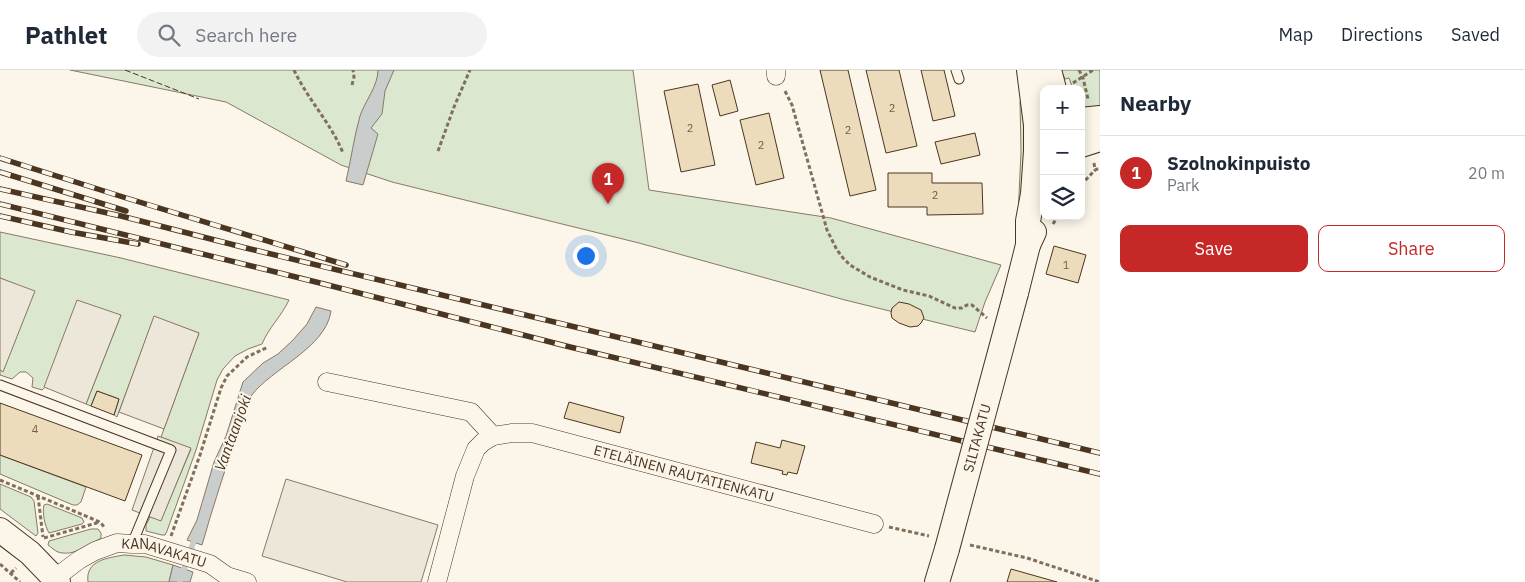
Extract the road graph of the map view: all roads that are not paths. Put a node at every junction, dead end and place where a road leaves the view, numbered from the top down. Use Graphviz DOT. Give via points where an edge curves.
graph roads {
  1 [pos="1029,70"];
  2 [pos="1049,70"];
  3 [pos="1053,85"];
  4 [pos="1100,118"];
  5 [pos="1085,120"];
  6 [pos="1040,124"];
  7 [pos="1100,140"];
  8 [pos="1085,143"];
  9 [pos="1040,151"];
  10 [pos="1040,219"];
  11 [pos="1028,246"];
  12 [pos="327,382"];
  13 [pos="0,385"];
  14 [pos="493,436"];
  15 [pos="874,524"];
  16 [pos="0,530"];
  17 [pos="124,544"];
  18 [pos="226,579"];
  19 [pos="54,581"];
  20 [pos="247,582"];
  21 [pos="437,582"];
  22 [pos="937,582"];
  1 -- 6 [label="street"];
  2 -- 3 [label="street"];
  4 -- 5 [label="street"];
  7 -- 8 [label="street"];
  9 -- 11 [label="street" via="1028,221"];
  10 -- 11 [label="street"];
  11 -- 22 [label="street, SILTAKATU, bridge"];
  12 -- 14 [label="street" via="471,412"];
  13 -- 17 [label="lane" via="171,450"];
  14 -- 15 [label="street, ETELÄINEN RAUTATIENKATU" via="532,433"];
  14 -- 21 [label="street" via="476,449 465,476"];
  16 -- 19 [label="street" via="30,553"];
  17 -- 18 [label="street, KANAVAKATU" via="145,544 210,564"];
  17 -- 19 [label="street, KANAVAKATU" via="95,550"];
  18 -- 20 [label="street, KANAVAKATU"];
}
